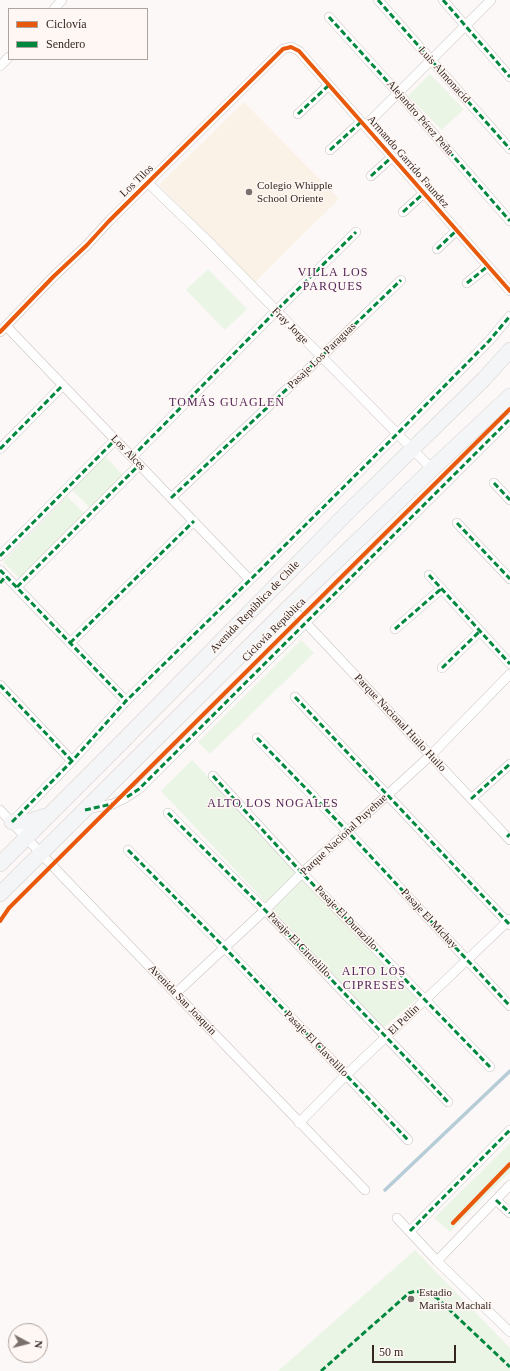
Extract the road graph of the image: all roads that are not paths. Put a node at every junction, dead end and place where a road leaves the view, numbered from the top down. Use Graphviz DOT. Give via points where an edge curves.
graph roads {
  1 [pos="62,0"];
  2 [pos="378,0"];
  3 [pos="443,0"];
  4 [pos="491,0"];
  5 [pos="55,8"];
  6 [pos="329,16"];
  7 [pos="465,26"];
  8 [pos="291,47"];
  9 [pos="8,58"];
  10 [pos="431,60"];
  11 [pos="0,66"];
  12 [pos="510,77"];
  13 [pos="329,85"];
  14 [pos="398,93"];
  15 [pos="298,114"];
  16 [pos="363,124"];
  17 [pos="510,149"];
  18 [pos="330,150"];
  19 [pos="392,157"];
  20 [pos="371,176"];
  21 [pos="148,183"];
  22 [pos="424,193"];
  23 [pos="403,212"];
  24 [pos="510,221"];
  25 [pos="457,230"];
  26 [pos="356,232"];
  27 [pos="437,249"];
  28 [pos="488,266"];
  29 [pos="402,280"];
  30 [pos="467,283"];
  31 [pos="510,291"];
  32 [pos="276,311"];
  33 [pos="510,316"];
  34 [pos="3,329"];
  35 [pos="510,350"];
  36 [pos="321,357"];
  37 [pos="63,385"];
  38 [pos="510,396"];
  39 [pos="510,419"];
  40 [pos="397,434"];
  41 [pos="116,440"];
  42 [pos="0,449"];
  43 [pos="412,449"];
  44 [pos="132,457"];
  45 [pos="139,464"];
  46 [pos="432,469"];
  47 [pos="494,483"];
  48 [pos="171,498"];
  49 [pos="510,500"];
  50 [pos="194,521"];
  51 [pos="457,524"];
  52 [pos="0,556"];
  53 [pos="429,575"];
  54 [pos="2,576"];
  55 [pos="250,580"];
  56 [pos="510,580"];
  57 [pos="17,586"];
  58 [pos="441,589"];
  59 [pos="290,606"];
  60 [pos="306,622"];
  61 [pos="395,629"];
  62 [pos="480,631"];
  63 [pos="70,643"];
  64 [pos="510,664"];
  65 [pos="442,668"];
  66 [pos="510,674"];
  67 [pos="0,685"];
  68 [pos="295,697"];
  69 [pos="126,701"];
  70 [pos="257,738"];
  71 [pos="431,755"];
  72 [pos="72,761"];
  73 [pos="510,764"];
  74 [pos="214,776"];
  75 [pos="388,794"];
  76 [pos="471,799"];
  77 [pos="0,810"];
  78 [pos="85,810"];
  79 [pos="51,812"];
  80 [pos="168,813"];
  81 [pos="12,822"];
  82 [pos="348,832"];
  83 [pos="26,837"];
  84 [pos="509,837"];
  85 [pos="128,850"];
  86 [pos="41,853"];
  87 [pos="0,864"];
  88 [pos="302,873"];
  89 [pos="0,894"];
  90 [pos="265,910"];
  91 [pos="509,922"];
  92 [pos="225,948"];
  93 [pos="467,960"];
  94 [pos="176,993"];
  95 [pos="425,1000"];
  96 [pos="510,1006"];
  97 [pos="387,1036"];
  98 [pos="490,1067"];
  99 [pos="346,1075"];
  100 [pos="448,1102"];
  101 [pos="299,1123"];
  102 [pos="510,1130"];
  103 [pos="408,1140"];
  104 [pos="510,1185"];
  105 [pos="365,1190"];
  106 [pos="496,1200"];
  107 [pos="510,1213"];
  108 [pos="396,1218"];
  109 [pos="410,1231"];
  110 [pos="437,1261"];
  111 [pos="510,1332"];
  1 -- 5 [label="street"];
  2 -- 10 [label="street, Luis Almonacid"];
  3 -- 7 [label="street"];
  4 -- 7 [label="street"];
  6 -- 14 [label="street, Alejandro Pérez Peña"];
  7 -- 10 [label="street"];
  7 -- 12 [label="street"];
  8 -- 13 [label="street, Armando Garrido Faundez" via="299,51"];
  8 -- 21 [label="street, Los Tilos" via="283,49"];
  9 -- 11 [label="street"];
  10 -- 14 [label="street"];
  10 -- 17 [label="street, Luis Almonacid"];
  13 -- 15 [label="street"];
  13 -- 16 [label="street, Armando Garrido Faundez"];
  14 -- 16 [label="street"];
  14 -- 24 [label="street, Alejandro Pérez Peña"];
  16 -- 18 [label="street"];
  16 -- 19 [label="street, Armando Garrido Faundez"];
  19 -- 20 [label="street"];
  19 -- 22 [label="street, Armando Garrido Faundez"];
  21 -- 32 [label="street, Fray Jorge"];
  21 -- 34 [label="street, Los Tilos"];
  22 -- 23 [label="street"];
  22 -- 25 [label="street, Armando Garrido Faundez"];
  25 -- 27 [label="street"];
  25 -- 28 [label="street, Armando Garrido Faundez"];
  26 -- 32 [label="street"];
  28 -- 30 [label="street"];
  28 -- 31 [label="street, Armando Garrido Faundez"];
  29 -- 36 [label="street, Pasaje Los Paraguas"];
  32 -- 36 [label="street, Fray Jorge"];
  32 -- 44 [label="street"];
  33 -- 40 [label="street, Avenida República de Chile" via="489,341"];
  34 -- 37 [label="street, Los Alces"];
  35 -- 43 [label="main road, Avenida República de Chile"];
  36 -- 40 [label="street, Fray Jorge"];
  36 -- 48 [label="street, Pasaje Los Paraguas"];
  37 -- 41 [label="street, Los Alces"];
  37 -- 42 [label="street"];
  38 -- 46 [label="main road, Avenida República de Chile"];
  39 -- 60 [label="street"];
  40 -- 43 [label="street, Fray Jorge"];
  40 -- 55 [label="street, Avenida República de Chile"];
  41 -- 44 [label="street, Los Alces"];
  41 -- 52 [label="street"];
  43 -- 46 [label="street, Fray Jorge"];
  43 -- 79 [label="main road, Avenida República de Chile"];
  44 -- 45 [label="street, Los Alces"];
  45 -- 48 [label="street, Los Alces"];
  45 -- 57 [label="street"];
  46 -- 59 [label="main road, Avenida República de Chile"];
  47 -- 49 [label="street"];
  48 -- 50 [label="street, Los Alces"];
  50 -- 55 [label="street, Los Alces"];
  50 -- 63 [label="street"];
  51 -- 56 [label="street"];
  53 -- 58 [label="street"];
  54 -- 57 [label="street"];
  55 -- 69 [label="street, Avenida República de Chile"];
  57 -- 63 [label="street"];
  58 -- 61 [label="street"];
  58 -- 62 [label="street"];
  59 -- 60 [label="street, Parque Nacional Huilo Huilo"];
  59 -- 78 [label="main road, Avenida República de Chile"];
  60 -- 71 [label="street, Parque Nacional Huilo Huilo"];
  60 -- 78 [label="street" via="139,789 113,804"];
  62 -- 64 [label="street"];
  62 -- 65 [label="street"];
  63 -- 69 [label="street"];
  66 -- 71 [label="street, Parque Nacional Puyehue"];
  67 -- 72 [label="street"];
  68 -- 75 [label="street"];
  69 -- 72 [label="street, Avenida República de Chile"];
  70 -- 82 [label="street, Pasaje El Michay"];
  71 -- 75 [label="street, Parque Nacional Puyehue"];
  71 -- 76 [label="street, Parque Nacional Huilo Huilo"];
  72 -- 81 [label="street, Avenida República de Chile"];
  73 -- 76 [label="street"];
  74 -- 88 [label="street, Pasaje El Durazillo"];
  75 -- 82 [label="street, Parque Nacional Puyehue"];
  75 -- 91 [label="street"];
  76 -- 84 [label="street, Parque Nacional Huilo Huilo"];
  77 -- 81 [label="street, Avenida San Joaquín"];
  78 -- 86 [label="main road, Avenida República de Chile"];
  79 -- 81 [label="main road" via="30,821"];
  79 -- 83 [label="main road, Avenida República de Chile"];
  80 -- 90 [label="street, Pasaje El Ciruelillo"];
  81 -- 83 [label="street, Avenida San Joaquín"];
  82 -- 88 [label="street, Parque Nacional Puyehue"];
  82 -- 93 [label="street, Pasaje El Michay"];
  83 -- 86 [label="street, Avenida San Joaquín"];
  83 -- 87 [label="main road, Avenida República de Chile"];
  85 -- 92 [label="street, Pasaje El Clavelillo"];
  86 -- 89 [label="main road, Avenida República de Chile"];
  86 -- 94 [label="street, Avenida San Joaquín"];
  88 -- 90 [label="street, Parque Nacional Puyehue"];
  88 -- 95 [label="street, Pasaje El Durazillo"];
  90 -- 92 [label="street, Parque Nacional Puyehue"];
  90 -- 97 [label="street, Pasaje El Ciruelillo"];
  91 -- 93 [label="street, El Pellín"];
  92 -- 94 [label="street, Parque Nacional Puyehue"];
  92 -- 99 [label="street, Pasaje El Clavelillo"];
  93 -- 95 [label="street, El Pellín"];
  93 -- 96 [label="street, Pasaje El Michay"];
  94 -- 101 [label="street, Avenida San Joaquín"];
  95 -- 97 [label="street, El Pellín"];
  95 -- 98 [label="street, Pasaje El Durazillo"];
  97 -- 99 [label="street, El Pellín"];
  97 -- 100 [label="street, Pasaje El Ciruelillo"];
  99 -- 101 [label="street, El Pellín"];
  99 -- 103 [label="street, Pasaje El Clavelillo"];
  101 -- 105 [label="street, Avenida San Joaquín"];
  102 -- 109 [label="street"];
  104 -- 106 [label="street"];
  106 -- 107 [label="street"];
  106 -- 110 [label="street"];
  108 -- 109 [label="street"];
  109 -- 110 [label="street"];
  110 -- 111 [label="street"];
}
